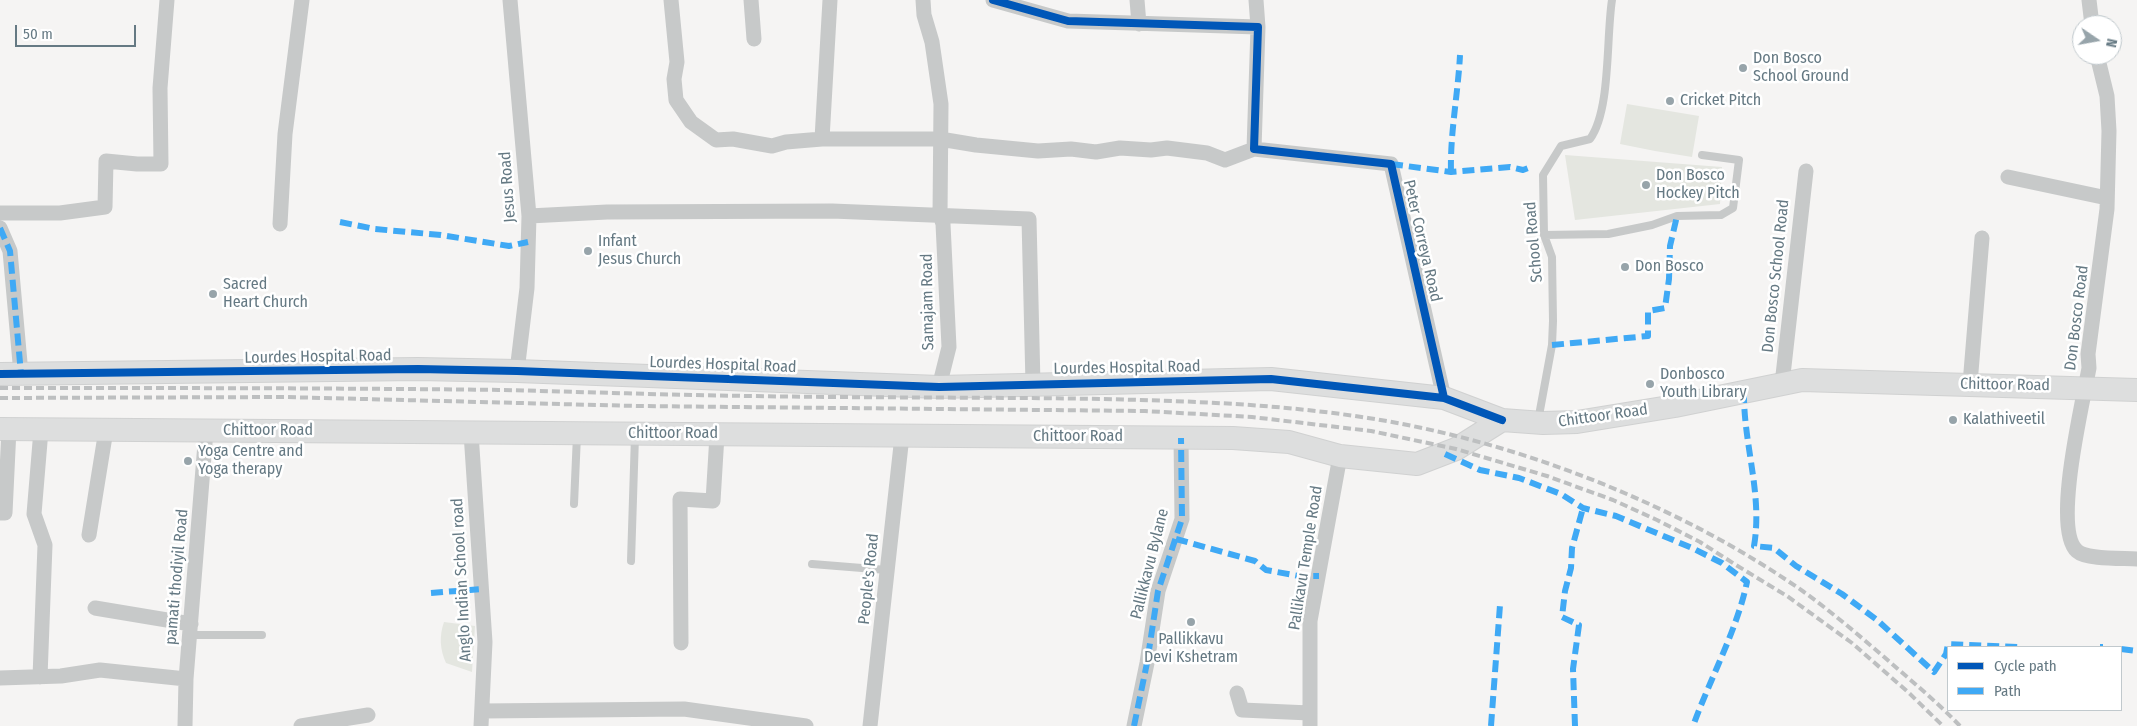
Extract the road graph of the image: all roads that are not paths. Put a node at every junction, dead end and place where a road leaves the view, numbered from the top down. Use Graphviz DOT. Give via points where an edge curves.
graph roads {
  1 [pos="167,0"];
  2 [pos="302,0"];
  3 [pos="510,0"];
  4 [pos="671,0"];
  5 [pos="751,0"];
  6 [pos="830,0"];
  7 [pos="923,0"];
  8 [pos="993,0"];
  9 [pos="1137,0"];
  10 [pos="1256,0"];
  11 [pos="1612,0"];
  12 [pos="2089,0"];
  13 [pos="2091,15"];
  14 [pos="1139,24"];
  15 [pos="1258,26"];
  16 [pos="754,39"];
  17 [pos="2099,65"];
  18 [pos="822,139"];
  19 [pos="940,139"];
  20 [pos="1254,149"];
  21 [pos="1702,155"];
  22 [pos="1806,171"];
  23 [pos="2008,177"];
  24 [pos="2107,198"];
  25 [pos="0,213"];
  26 [pos="529,216"];
  27 [pos="940,216"];
  28 [pos="280,224"];
  29 [pos="0,228"];
  30 [pos="1544,235"];
  31 [pos="1982,238"];
  32 [pos="517,371"];
  33 [pos="10,374"];
  34 [pos="1033,384"];
  35 [pos="1782,384"];
  36 [pos="1970,384"];
  37 [pos="939,387"];
  38 [pos="2086,387"];
  39 [pos="2137,390"];
  40 [pos="1444,398"];
  41 [pos="1502,420"];
  42 [pos="1538,423"];
  43 [pos="4,429"];
  44 [pos="41,430"];
  45 [pos="106,430"];
  46 [pos="206,431"];
  47 [pos="471,433"];
  48 [pos="577,433"];
  49 [pos="635,434"];
  50 [pos="717,434"];
  51 [pos="902,436"];
  52 [pos="1182,438"];
  53 [pos="1340,456"];
  54 [pos="574,504"];
  55 [pos="0,513"];
  56 [pos="89,535"];
  57 [pos="2137,559"];
  58 [pos="631,561"];
  59 [pos="812,564"];
  60 [pos="887,570"];
  61 [pos="95,608"];
  62 [pos="190,629"];
  63 [pos="262,635"];
  64 [pos="681,643"];
  65 [pos="40,677"];
  66 [pos="0,678"];
  67 [pos="186,679"];
  68 [pos="1237,693"];
  69 [pos="483,711"];
  70 [pos="368,716"];
  71 [pos="1310,719"];
  72 [pos="185,726"];
  73 [pos="301,726"];
  74 [pos="481,726"];
  75 [pos="806,726"];
  76 [pos="870,726"];
  77 [pos="1134,726"];
  1 -- 25 [label="street" via="160,88 160,164 106,161 105,207 60,213"];
  2 -- 28 [label="street" via="285,134"];
  3 -- 26 [label="street, Jesus Road"];
  4 -- 18 [label="street" via="677,62 674,79 676,100 691,122 716,140 772,146"];
  5 -- 16 [label="street"];
  6 -- 18 [label="street"];
  7 -- 19 [label="street, Samajam Road" via="942,104"];
  8 -- 14 [label="street" via="1068,21"];
  9 -- 14 [label="street"];
  10 -- 15 [label="street"];
  11 -- 30 [label="lane, School Road" via="1603,111 1597,130 1590,139 1561,146 1543,175"];
  12 -- 13 [label="street"];
  14 -- 15 [label="street"];
  15 -- 20 [label="street"];
  17 -- 24 [label="street, Don Bosco Road" via="2107,96 2109,131"];
  18 -- 19 [label="street"];
  19 -- 20 [label="street" via="1038,151 1167,148 1207,153 1225,160"];
  19 -- 27 [label="street, Samajam Road"];
  20 -- 40 [label="street, Peter Correya Road" via="1391,164"];
  21 -- 30 [label="lane" via="1739,160 1733,208 1721,215 1677,216 1608,234"];
  22 -- 35 [label="street, Don Bosco School Road"];
  23 -- 24 [label="street"];
  24 -- 38 [label="street, Don Bosco Road"];
  26 -- 27 [label="street" via="608,212 822,211"];
  26 -- 32 [label="street, Jesus Road" via="527,288"];
  27 -- 34 [label="street" via="1029,219"];
  27 -- 37 [label="street, Samajam Road" via="949,347"];
  29 -- 33 [label="street" via="10,251"];
  30 -- 42 [label="lane, School Road" via="1552,257 1553,321 1552,345"];
  31 -- 36 [label="street"];
  32 -- 33 [label="main road, Lourdes Hospital Road" via="418,369"];
  32 -- 37 [label="main road, Lourdes Hospital Road"];
  34 -- 37 [label="main road, Lourdes Hospital Road"];
  34 -- 40 [label="main road, Lourdes Hospital Road" via="1271,379"];
  35 -- 36 [label="main road, Chittoor Road" via="1802,380"];
  35 -- 42 [label="main road, Chittoor Road" via="1577,422"];
  36 -- 38 [label="main road, Chittoor Road"];
  38 -- 39 [label="main road, Chittoor Road"];
  38 -- 57 [label="street, Don Bosco Road" via="2067,497 2066,520 2071,543 2078,552 2092,556"];
  40 -- 41 [label="main road"];
  41 -- 42 [label="main road, Chittoor Road"];
  41 -- 53 [label="main road, Chittoor Road" via="1456,449 1417,464"];
  43 -- 44 [label="main road, Chittoor Road"];
  43 -- 55 [label="street" via="5,513"];
  44 -- 45 [label="main road, Chittoor Road"];
  44 -- 65 [label="street" via="34,514 45,545"];
  45 -- 46 [label="main road, Chittoor Road"];
  45 -- 56 [label="street"];
  46 -- 47 [label="main road, Chittoor Road"];
  46 -- 62 [label="street, pamati thodiyil Road"];
  47 -- 48 [label="main road, Chittoor Road"];
  47 -- 69 [label="street, Anglo Indian School road" via="485,642"];
  48 -- 49 [label="main road, Chittoor Road"];
  48 -- 54 [label="lane"];
  49 -- 50 [label="main road, Chittoor Road"];
  49 -- 58 [label="lane"];
  50 -- 51 [label="main road, Chittoor Road"];
  50 -- 64 [label="street" via="713,501 680,499"];
  51 -- 52 [label="main road, Chittoor Road"];
  51 -- 60 [label="street, People's Road"];
  52 -- 53 [label="main road, Chittoor Road" via="1289,442"];
  52 -- 77 [label="street, Pallikkavu Bylane" via="1182,519 1158,591"];
  53 -- 71 [label="street, Pallikavu Temple Road" via="1310,621"];
  59 -- 60 [label="lane"];
  60 -- 76 [label="street, People's Road"];
  61 -- 62 [label="street"];
  62 -- 63 [label="lane"];
  62 -- 67 [label="street, pamati thodiyil Road"];
  65 -- 66 [label="street"];
  65 -- 67 [label="street" via="100,670"];
  67 -- 72 [label="street, pamati thodiyil Road"];
  68 -- 71 [label="street" via="1242,710"];
  69 -- 74 [label="street, Anglo Indian School road"];
  69 -- 75 [label="street" via="684,709"];
  70 -- 73 [label="street"];
}
